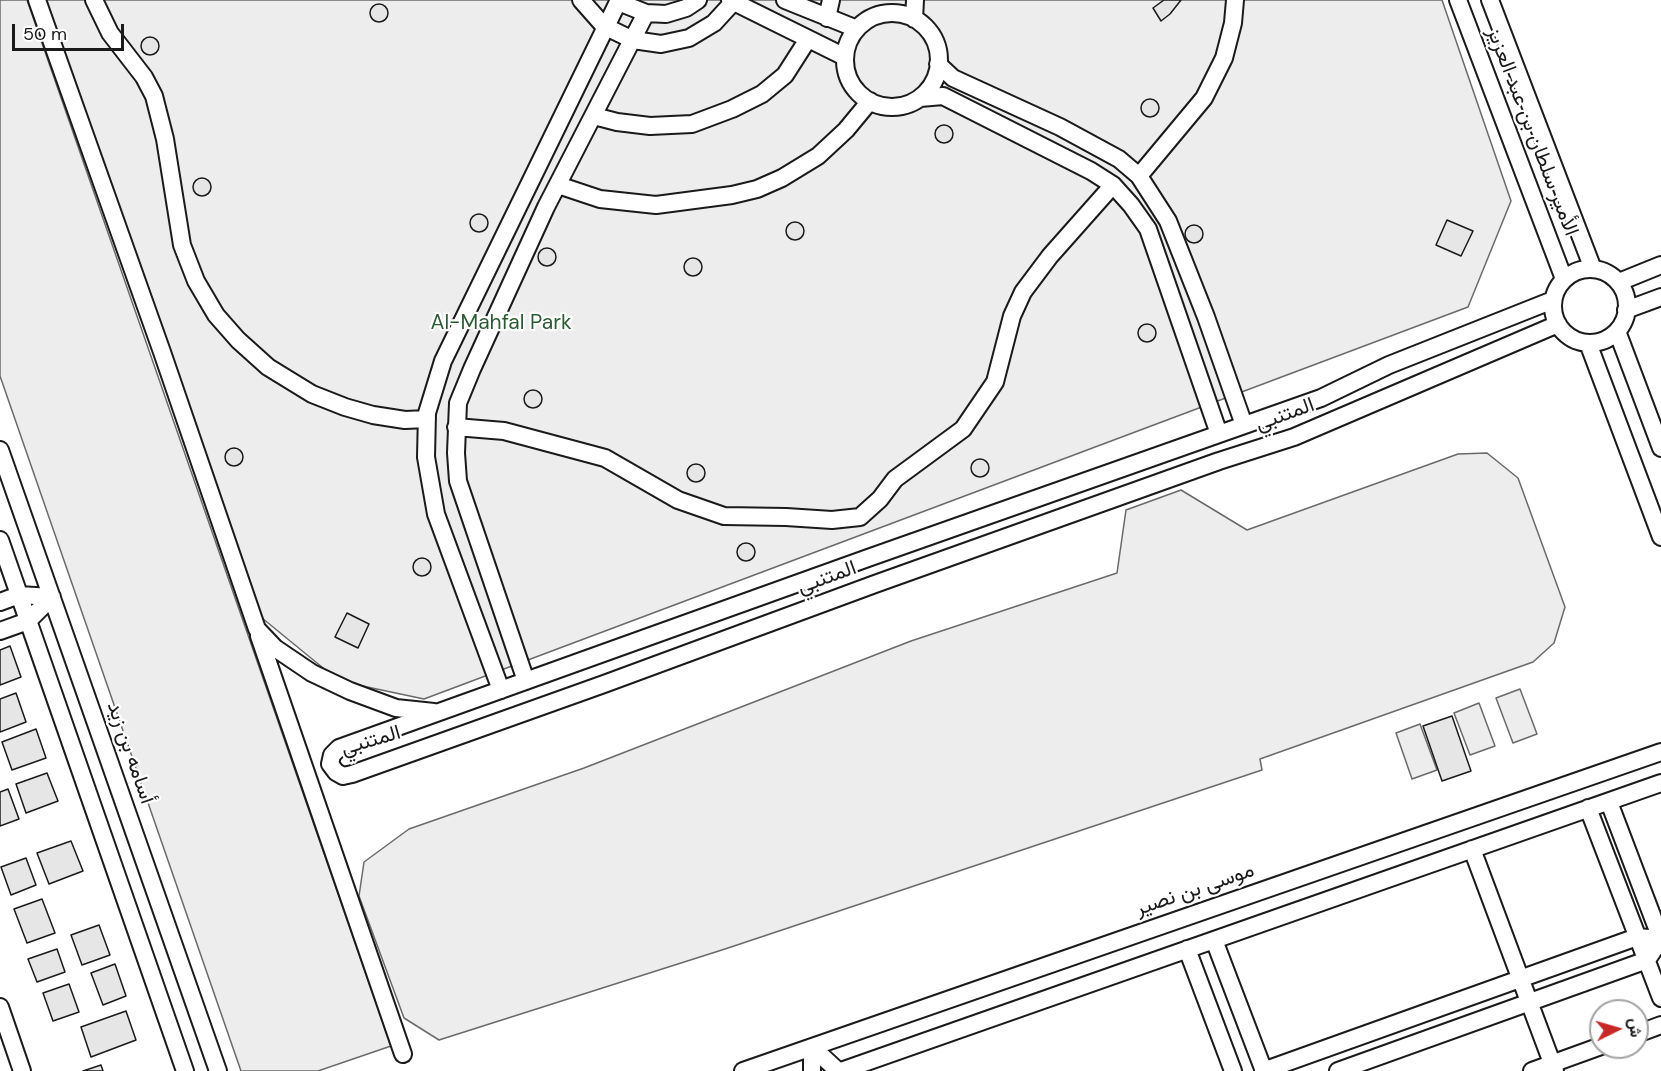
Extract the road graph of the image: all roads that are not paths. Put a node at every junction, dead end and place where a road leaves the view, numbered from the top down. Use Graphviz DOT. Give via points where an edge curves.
graph roads {
  1 [pos="37,0"];
  2 [pos="94,0"];
  3 [pos="580,0"];
  4 [pos="620,0"];
  5 [pos="699,0"];
  6 [pos="785,0"];
  7 [pos="831,0"];
  8 [pos="915,0"];
  9 [pos="1235,0"];
  10 [pos="1458,0"];
  11 [pos="1490,0"];
  12 [pos="733,1"];
  13 [pos="646,13"];
  14 [pos="827,18"];
  15 [pos="914,19"];
  16 [pos="604,26"];
  17 [pos="857,28"];
  18 [pos="808,39"];
  19 [pos="633,40"];
  20 [pos="845,57"];
  21 [pos="938,64"];
  22 [pos="920,98"];
  23 [pos="870,101"];
  24 [pos="594,116"];
  25 [pos="1139,176"];
  26 [pos="558,185"];
  27 [pos="1113,185"];
  28 [pos="1661,265"];
  29 [pos="1593,269"];
  30 [pos="1564,279"];
  31 [pos="1619,282"];
  32 [pos="1661,297"];
  33 [pos="1553,300"];
  34 [pos="1626,310"];
  35 [pos="1558,324"];
  36 [pos="1617,331"];
  37 [pos="1588,343"];
  38 [pos="427,419"];
  39 [pos="1244,425"];
  40 [pos="456,427"];
  41 [pos="1219,434"];
  42 [pos="1661,448"];
  43 [pos="0,450"];
  44 [pos="1661,537"];
  45 [pos="0,540"];
  46 [pos="19,595"];
  47 [pos="52,597"];
  48 [pos="0,602"];
  49 [pos="28,621"];
  50 [pos="257,629"];
  51 [pos="0,631"];
  52 [pos="526,681"];
  53 [pos="501,690"];
  54 [pos="438,713"];
  55 [pos="1661,752"];
  56 [pos="1661,783"];
  57 [pos="1609,802"];
  58 [pos="1588,808"];
  59 [pos="1472,849"];
  60 [pos="1637,937"];
  61 [pos="1661,939"];
  62 [pos="1214,940"];
  63 [pos="1187,949"];
  64 [pos="1647,960"];
  65 [pos="1520,978"];
  66 [pos="1661,998"];
  67 [pos="1529,1002"];
  68 [pos="0,1007"];
  69 [pos="812,1047"];
  70 [pos="1589,1051"];
  71 [pos="403,1054"];
  72 [pos="1554,1067"];
  73 [pos="22,1071"];
  74 [pos="185,1071"];
  75 [pos="218,1071"];
  76 [pos="743,1071"];
  77 [pos="812,1071"];
  78 [pos="839,1071"];
  79 [pos="1233,1071"];
  80 [pos="1263,1071"];
  81 [pos="1338,1071"];
  82 [pos="1532,1071"];
  1 -- 50 [label="street"];
  2 -- 38 [label="street" via="111,33 154,96 182,245 196,281 216,315 268,367 312,394 373,415"];
  3 -- 16 [label="street"];
  4 -- 13 [label="street"];
  4 -- 16 [label="street"];
  5 -- 13 [label="street" via="666,14"];
  6 -- 14 [label="street"];
  7 -- 14 [label="street"];
  8 -- 15 [label="street"];
  9 -- 25 [label="street" via="1224,58 1204,98"];
  10 -- 30 [label="street, الأمير سلطان بن عبد العزيز"];
  11 -- 29 [label="street, الأمير سلطان بن عبد العزيز"];
  12 -- 18 [label="street"];
  12 -- 19 [label="street" via="714,24 689,38 661,44"];
  13 -- 19 [label="street"];
  14 -- 17 [label="street"];
  15 -- 17 [label="street" via="884,14"];
  15 -- 21 [label="street" via="935,42"];
  16 -- 19 [label="street"];
  16 -- 38 [label="street" via="443,361"];
  17 -- 20 [label="street"];
  18 -- 20 [label="street"];
  18 -- 24 [label="street" via="784,75 762,94 692,124 650,126"];
  19 -- 24 [label="street"];
  20 -- 23 [label="street" via="846,72 853,86"];
  21 -- 22 [label="street" via="930,87"];
  21 -- 25 [label="street" via="953,78 1119,159"];
  22 -- 23 [label="street" via="891,107"];
  22 -- 27 [label="street" via="943,96"];
  23 -- 26 [label="street" via="818,156 757,189 656,205 600,199"];
  24 -- 26 [label="street"];
  25 -- 39 [label="street" via="1168,221"];
  26 -- 40 [label="street" via="472,369 458,403"];
  27 -- 40 [label="street" via="1023,292 1012,316 994,382 963,429 895,479 860,517 832,520 724,516 678,500 605,458 504,431"];
  27 -- 41 [label="street" via="1148,229"];
  28 -- 31 [label="street"];
  29 -- 30 [label="street" via="1575,272"];
  29 -- 31 [label="street" via="1610,274"];
  30 -- 33 [label="street"];
  31 -- 34 [label="street" via="1625,293"];
  32 -- 34 [label="street"];
  33 -- 35 [label="street"];
  33 -- 39 [label="street, المتنبي" via="1389,365 1321,398"];
  34 -- 36 [label="street"];
  35 -- 37 [label="street" via="1566,334"];
  35 -- 54 [label="street, المتنبي" via="1294,437 352,774 344,776 330,764 339,748"];
  36 -- 37 [label="street" via="1600,342"];
  36 -- 42 [label="street"];
  37 -- 44 [label="street"];
  38 -- 53 [label="street" via="426,457 436,514"];
  39 -- 41 [label="street, المتنبي"];
  40 -- 52 [label="street" via="458,481 464,504"];
  41 -- 52 [label="street, المتنبي"];
  43 -- 47 [label="street, أسامه بن زيد"];
  45 -- 46 [label="street"];
  46 -- 47 [label="street"];
  46 -- 48 [label="street"];
  46 -- 49 [label="street"];
  47 -- 49 [label="street"];
  47 -- 75 [label="street, أسامه بن زيد"];
  49 -- 51 [label="street"];
  49 -- 74 [label="street"];
  50 -- 54 [label="street" via="275,648 312,673 350,691 396,708"];
  50 -- 71 [label="street"];
  52 -- 53 [label="street, المتنبي"];
  53 -- 54 [label="street, المتنبي"];
  55 -- 69 [label="street, موسى بن نصير"];
  56 -- 57 [label="street"];
  57 -- 58 [label="street"];
  57 -- 61 [label="street"];
  58 -- 59 [label="street"];
  58 -- 60 [label="street"];
  59 -- 62 [label="street"];
  59 -- 65 [label="street"];
  60 -- 61 [label="street"];
  60 -- 64 [label="street"];
  60 -- 65 [label="street"];
  61 -- 64 [label="street"];
  62 -- 63 [label="street"];
  62 -- 80 [label="street"];
  63 -- 78 [label="street"];
  63 -- 79 [label="street"];
  64 -- 66 [label="street"];
  64 -- 67 [label="street"];
  65 -- 67 [label="street"];
  65 -- 80 [label="street"];
  67 -- 72 [label="street"];
  67 -- 81 [label="street"];
  68 -- 73 [label="street"];
  69 -- 76 [label="street, موسى بن نصير"];
  69 -- 77 [label="street"];
  69 -- 78 [label="street"];
  70 -- 72 [label="street"];
  72 -- 82 [label="street"];
}
